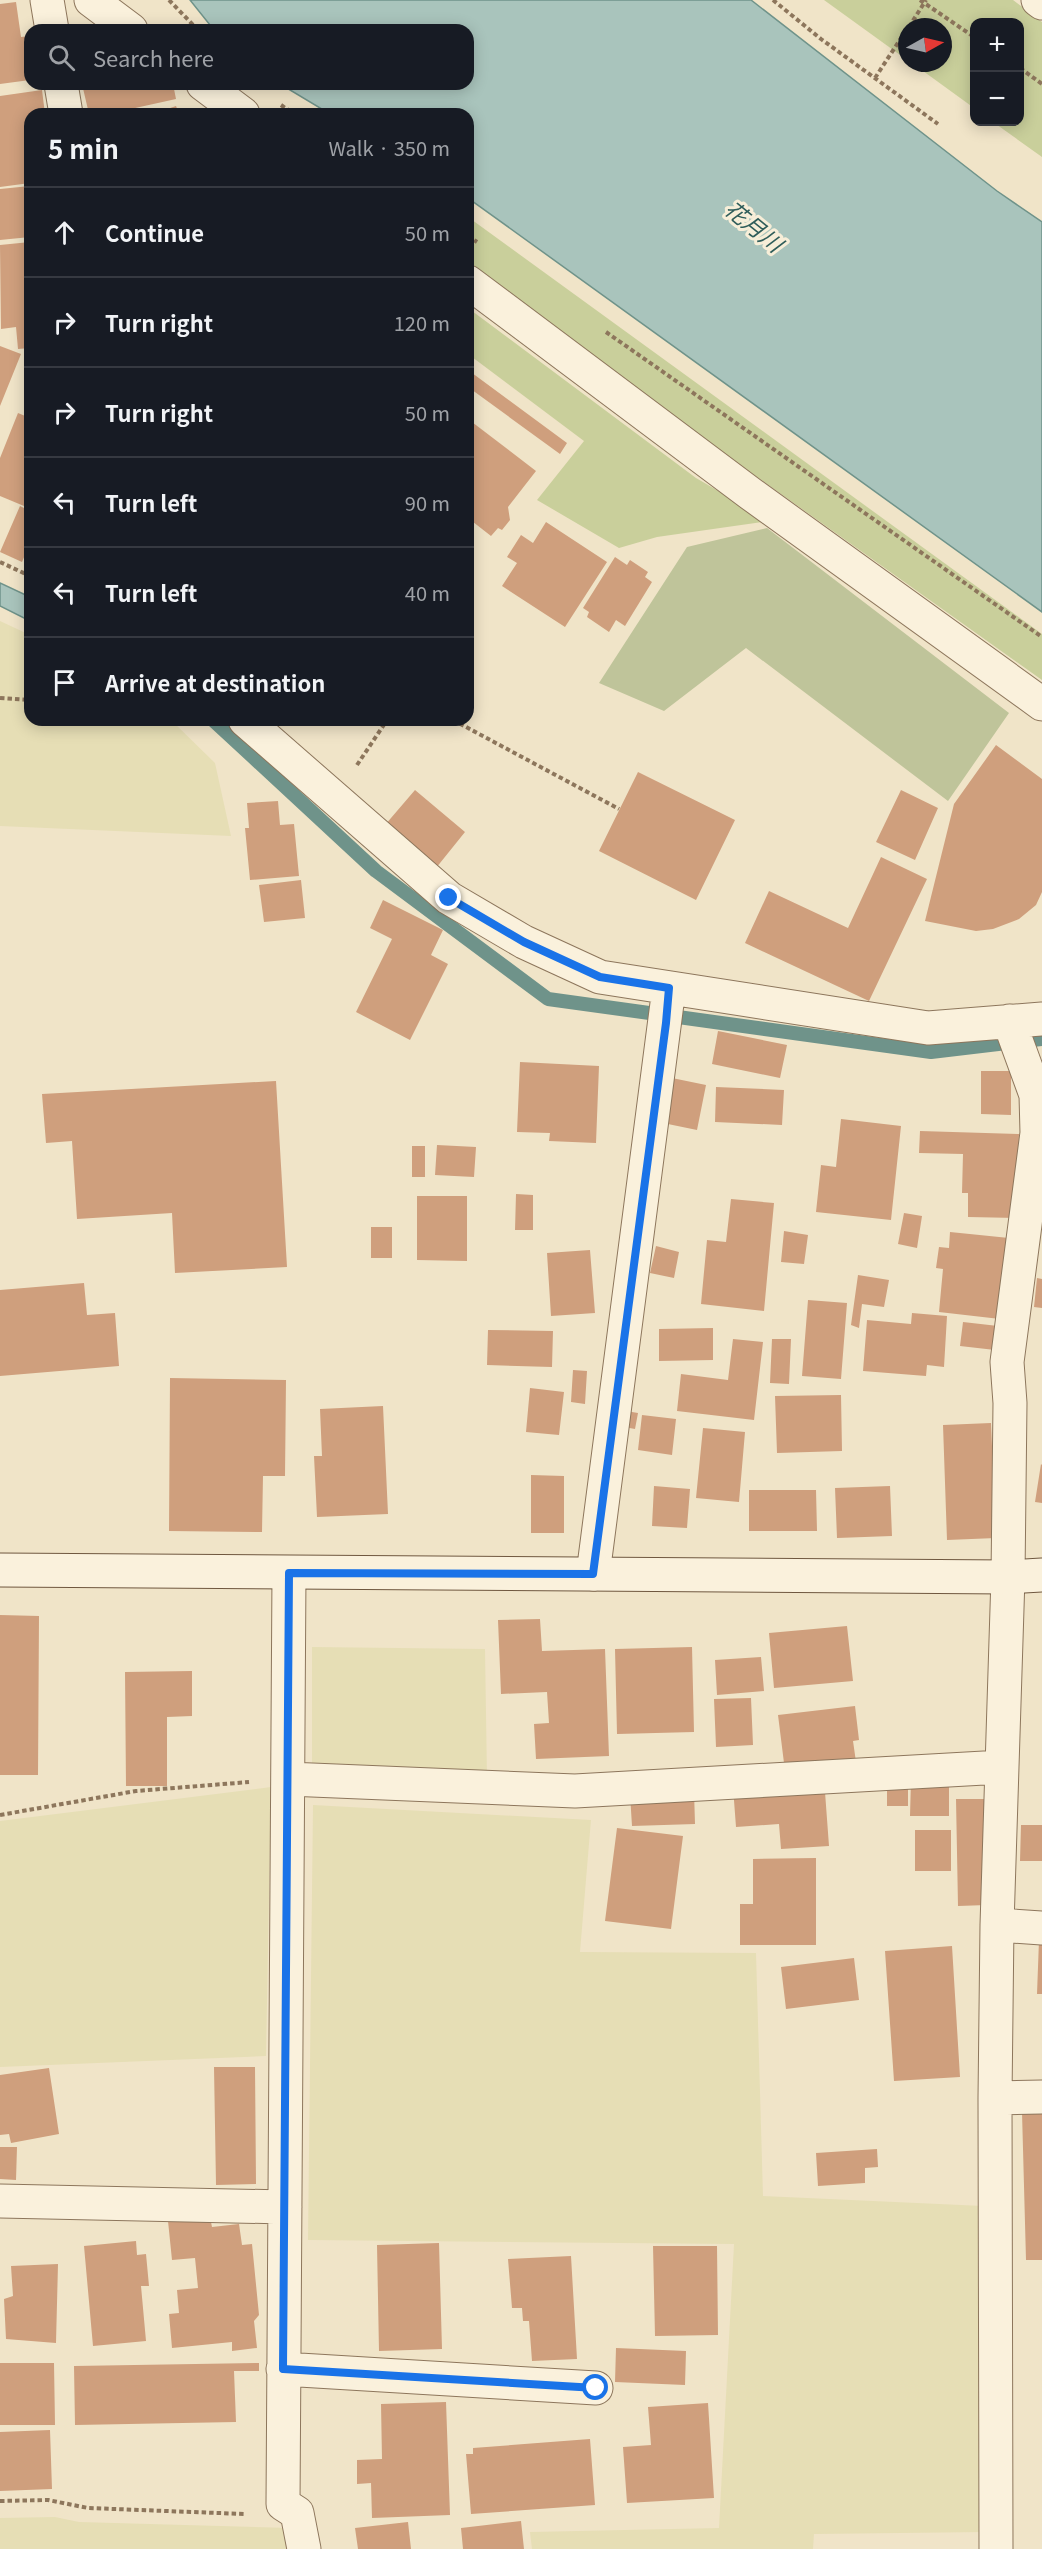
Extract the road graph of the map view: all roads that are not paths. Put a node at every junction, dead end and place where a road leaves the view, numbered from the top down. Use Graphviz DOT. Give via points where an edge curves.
graph roads {
  1 [pos="47,0"];
  2 [pos="91,0"];
  3 [pos="1038,0"];
  4 [pos="1042,3"];
  5 [pos="51,24"];
  6 [pos="123,24"];
  7 [pos="62,90"];
  8 [pos="211,90"];
  9 [pos="65,108"];
  10 [pos="235,108"];
  11 [pos="474,286"];
  12 [pos="1042,704"];
  13 [pos="252,726"];
  14 [pos="667,1004"];
  15 [pos="1042,1019"];
  16 [pos="1009,1021"];
  17 [pos="0,1570"];
  18 [pos="289,1573"];
  19 [pos="593,1574"];
  20 [pos="1042,1575"];
  21 [pos="1008,1577"];
  22 [pos="1002,1767"];
  23 [pos="288,1779"];
  24 [pos="997,1925"];
  25 [pos="1042,1928"];
  26 [pos="1042,2097"];
  27 [pos="995,2098"];
  28 [pos="0,2201"];
  29 [pos="285,2206"];
  30 [pos="283,2369"];
  31 [pos="596,2388"];
  32 [pos="304,2549"];
  33 [pos="996,2549"];
  1 -- 5 [label="street"];
  2 -- 6 [label="street"];
  3 -- 4 [label="street"];
  7 -- 9 [label="street"];
  8 -- 10 [label="street"];
  11 -- 12 [label="street" via="751,494"];
  13 -- 14 [label="street" via="449,898 524,942"];
  14 -- 16 [label="street" via="928,1028"];
  14 -- 19 [label="street"];
  15 -- 16 [label="street"];
  16 -- 21 [label="street" via="1036,1095 1037,1133 1007,1362"];
  17 -- 18 [label="street"];
  18 -- 19 [label="street"];
  18 -- 23 [label="street"];
  19 -- 21 [label="street"];
  20 -- 21 [label="street"];
  21 -- 22 [label="street"];
  22 -- 23 [label="street" via="575,1791"];
  22 -- 24 [label="street"];
  23 -- 29 [label="street"];
  24 -- 25 [label="street"];
  24 -- 27 [label="street"];
  26 -- 27 [label="street"];
  27 -- 33 [label="street"];
  28 -- 29 [label="street"];
  29 -- 30 [label="street"];
  30 -- 31 [label="street"];
  30 -- 32 [label="street" via="283,2504 297,2513"];
}
